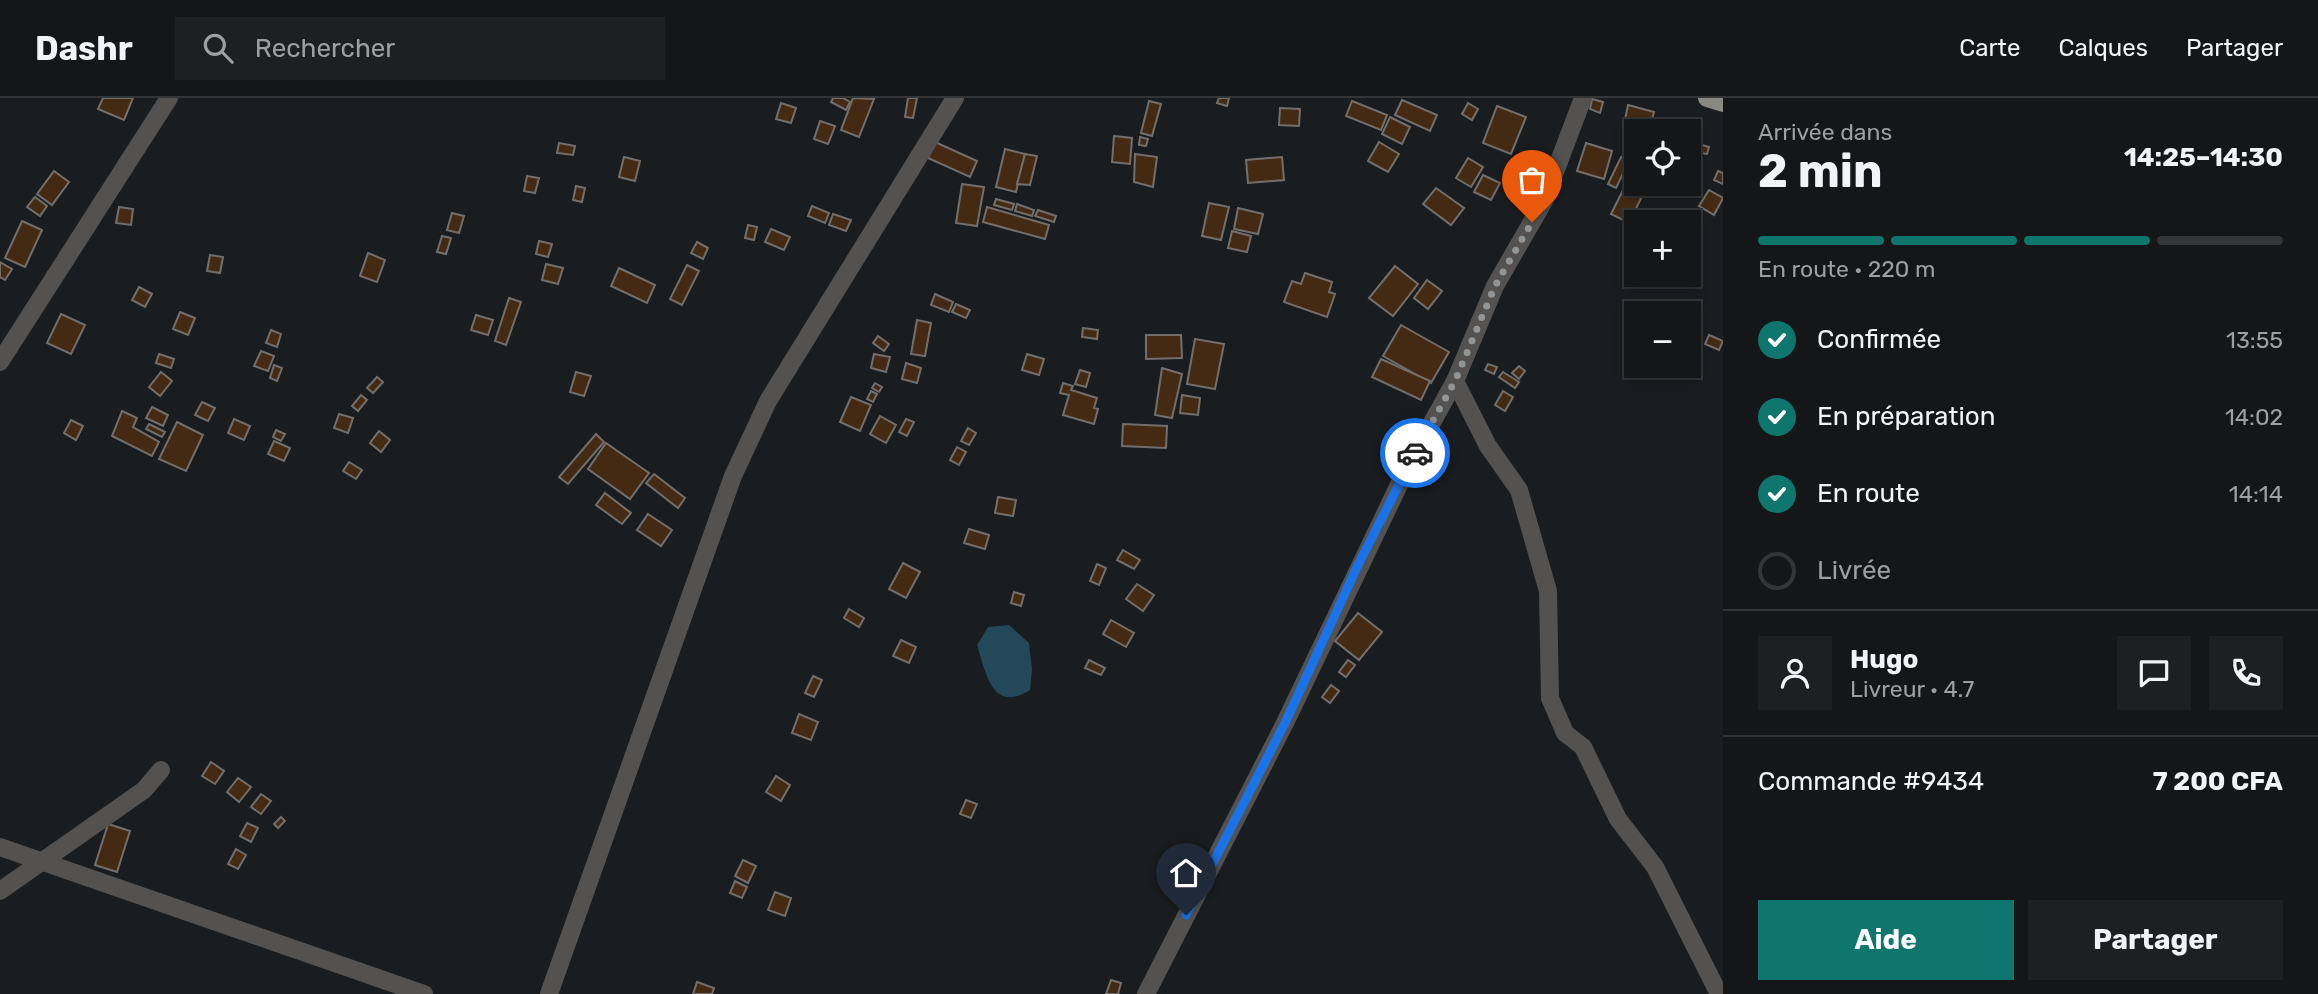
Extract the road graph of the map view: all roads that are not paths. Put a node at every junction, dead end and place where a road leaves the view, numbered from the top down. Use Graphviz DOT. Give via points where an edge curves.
graph roads {
  1 [pos="169,98"];
  2 [pos="955,98"];
  3 [pos="1583,98"];
  4 [pos="1707,98"];
  5 [pos="1723,103"];
  6 [pos="0,362"];
  7 [pos="1455,381"];
  8 [pos="161,770"];
  9 [pos="0,848"];
  10 [pos="43,862"];
  11 [pos="0,891"];
  12 [pos="424,994"];
  13 [pos="549,994"];
  14 [pos="1146,994"];
  15 [pos="1719,994"];
  1 -- 6 [label="street"];
  2 -- 13 [label="street" via="768,401 733,476"];
  3 -- 7 [label="street" via="1544,201 1495,286"];
  4 -- 5 [label="main road"];
  7 -- 14 [label="street" via="1407,468 1285,723"];
  7 -- 15 [label="street" via="1488,446 1519,490 1548,591 1549,698 1565,733 1583,747 1618,819 1655,867"];
  8 -- 10 [label="street" via="144,790"];
  9 -- 10 [label="street"];
  10 -- 11 [label="street"];
  10 -- 12 [label="street"];
}
